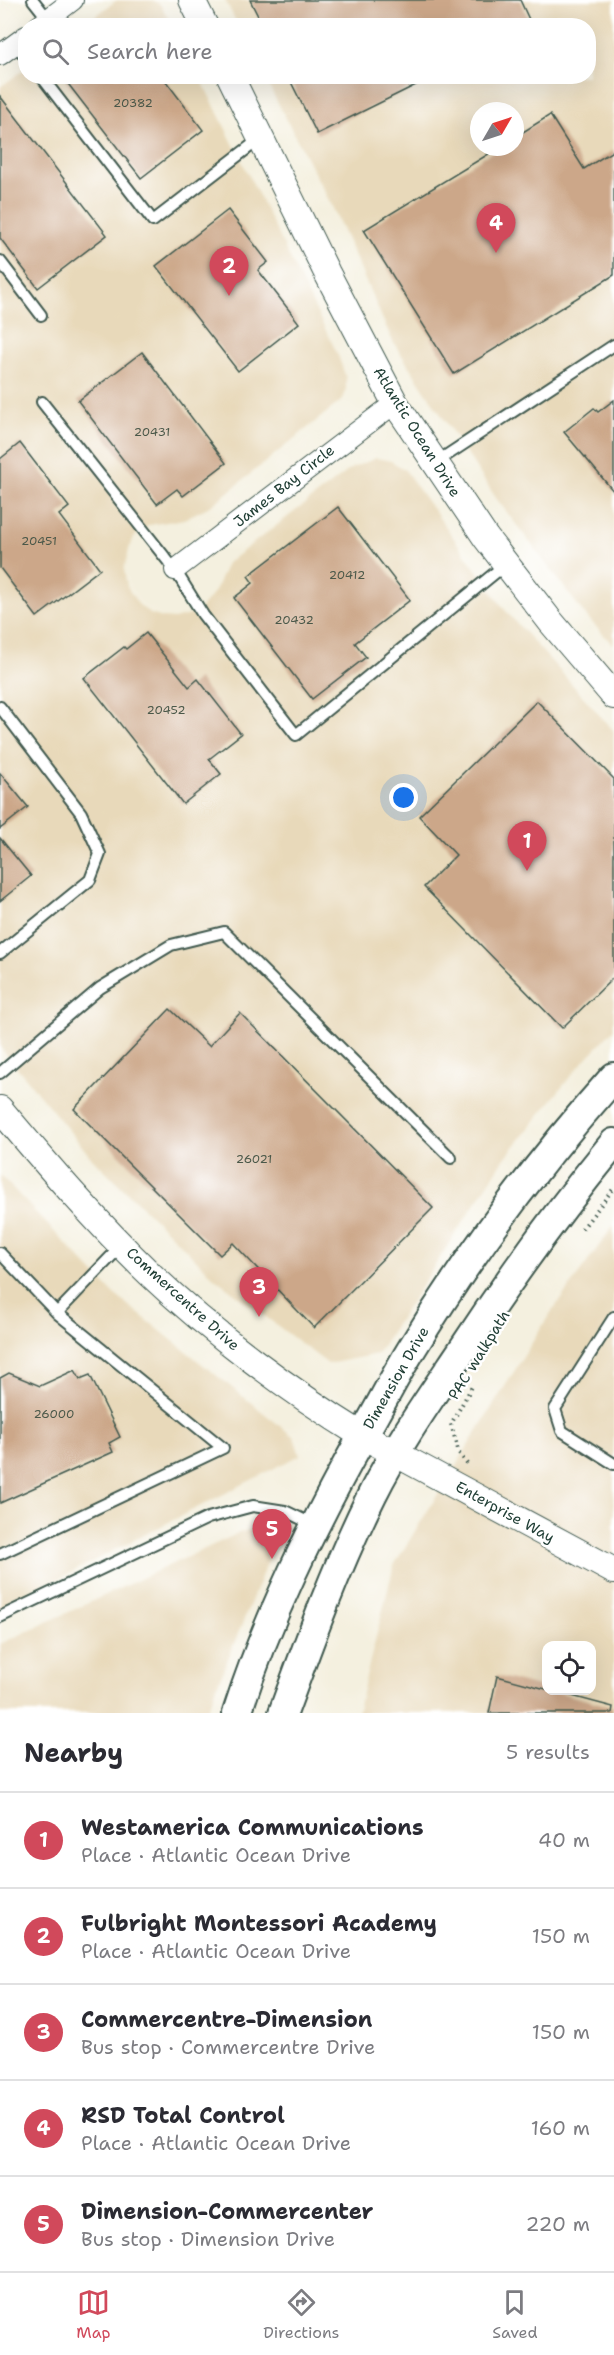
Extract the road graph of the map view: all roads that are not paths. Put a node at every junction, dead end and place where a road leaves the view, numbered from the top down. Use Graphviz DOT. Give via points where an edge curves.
graph roads {
  1 [pos="33,0"];
  2 [pos="73,0"];
  3 [pos="192,0"];
  4 [pos="42,18"];
  5 [pos="49,18"];
  6 [pos="201,18"];
  7 [pos="46,84"];
  8 [pos="234,84"];
  9 [pos="261,138"];
  10 [pos="0,261"];
  11 [pos="41,315"];
  12 [pos="614,345"];
  13 [pos="42,402"];
  14 [pos="395,403"];
  15 [pos="435,463"];
  16 [pos="506,564"];
  17 [pos="175,570"];
  18 [pos="614,696"];
  19 [pos="0,707"];
  20 [pos="0,953"];
  21 [pos="0,1073"];
  22 [pos="614,1077"];
  23 [pos="0,1109"];
  24 [pos="614,1143"];
  25 [pos="451,1158"];
  26 [pos="122,1245"];
  27 [pos="0,1253"];
  28 [pos="57,1313"];
  29 [pos="614,1317"];
  30 [pos="363,1436"];
  31 [pos="397,1453"];
  32 [pos="614,1464"];
  33 [pos="315,1526"];
  34 [pos="0,1554"];
  35 [pos="614,1571"];
  36 [pos="0,1617"];
  37 [pos="237,1713"];
  38 [pos="283,1713"];
  1 -- 4 [label="lane"];
  2 -- 5 [label="street"];
  3 -- 6 [label="street"];
  7 -- 9 [label="lane" via="153,221"];
  8 -- 9 [label="street, Atlantic Ocean Drive"];
  9 -- 14 [label="street, Atlantic Ocean Drive"];
  10 -- 11 [label="lane"];
  12 -- 15 [label="lane"];
  13 -- 17 [label="lane"];
  14 -- 15 [label="street, Atlantic Ocean Drive"];
  14 -- 17 [label="street, James Bay Circle"];
  15 -- 16 [label="street, Atlantic Ocean Drive"];
  16 -- 17 [label="lane" via="296,735 202,615"];
  16 -- 18 [label="street, Atlantic Ocean Drive"];
  19 -- 20 [label="lane" via="81,813 100,854 90,880"];
  21 -- 25 [label="lane" via="100,988 171,945 224,932"];
  22 -- 30 [label="main road, Dimension Drive" via="560,1137 445,1296"];
  23 -- 26 [label="street, Commercentre Drive" via="71,1193"];
  24 -- 31 [label="main road" via="556,1213 439,1384"];
  26 -- 28 [label="lane"];
  26 -- 30 [label="street, Commercentre Drive" via="151,1275 248,1357 324,1413"];
  27 -- 28 [label="lane"];
  28 -- 34 [label="lane" via="223,1448"];
  29 -- 32 [label="lane" via="555,1409 562,1431"];
  30 -- 31 [label="street, Commercentre Drive"];
  30 -- 33 [label="main road, Dimension Drive"];
  31 -- 35 [label="street, Enterprise Way"];
  31 -- 38 [label="main road" via="373,1493 323,1604"];
  33 -- 36 [label="lane" via="285,1511 253,1506 208,1518"];
  33 -- 37 [label="main road, Dimension Drive" via="288,1580"];
}
